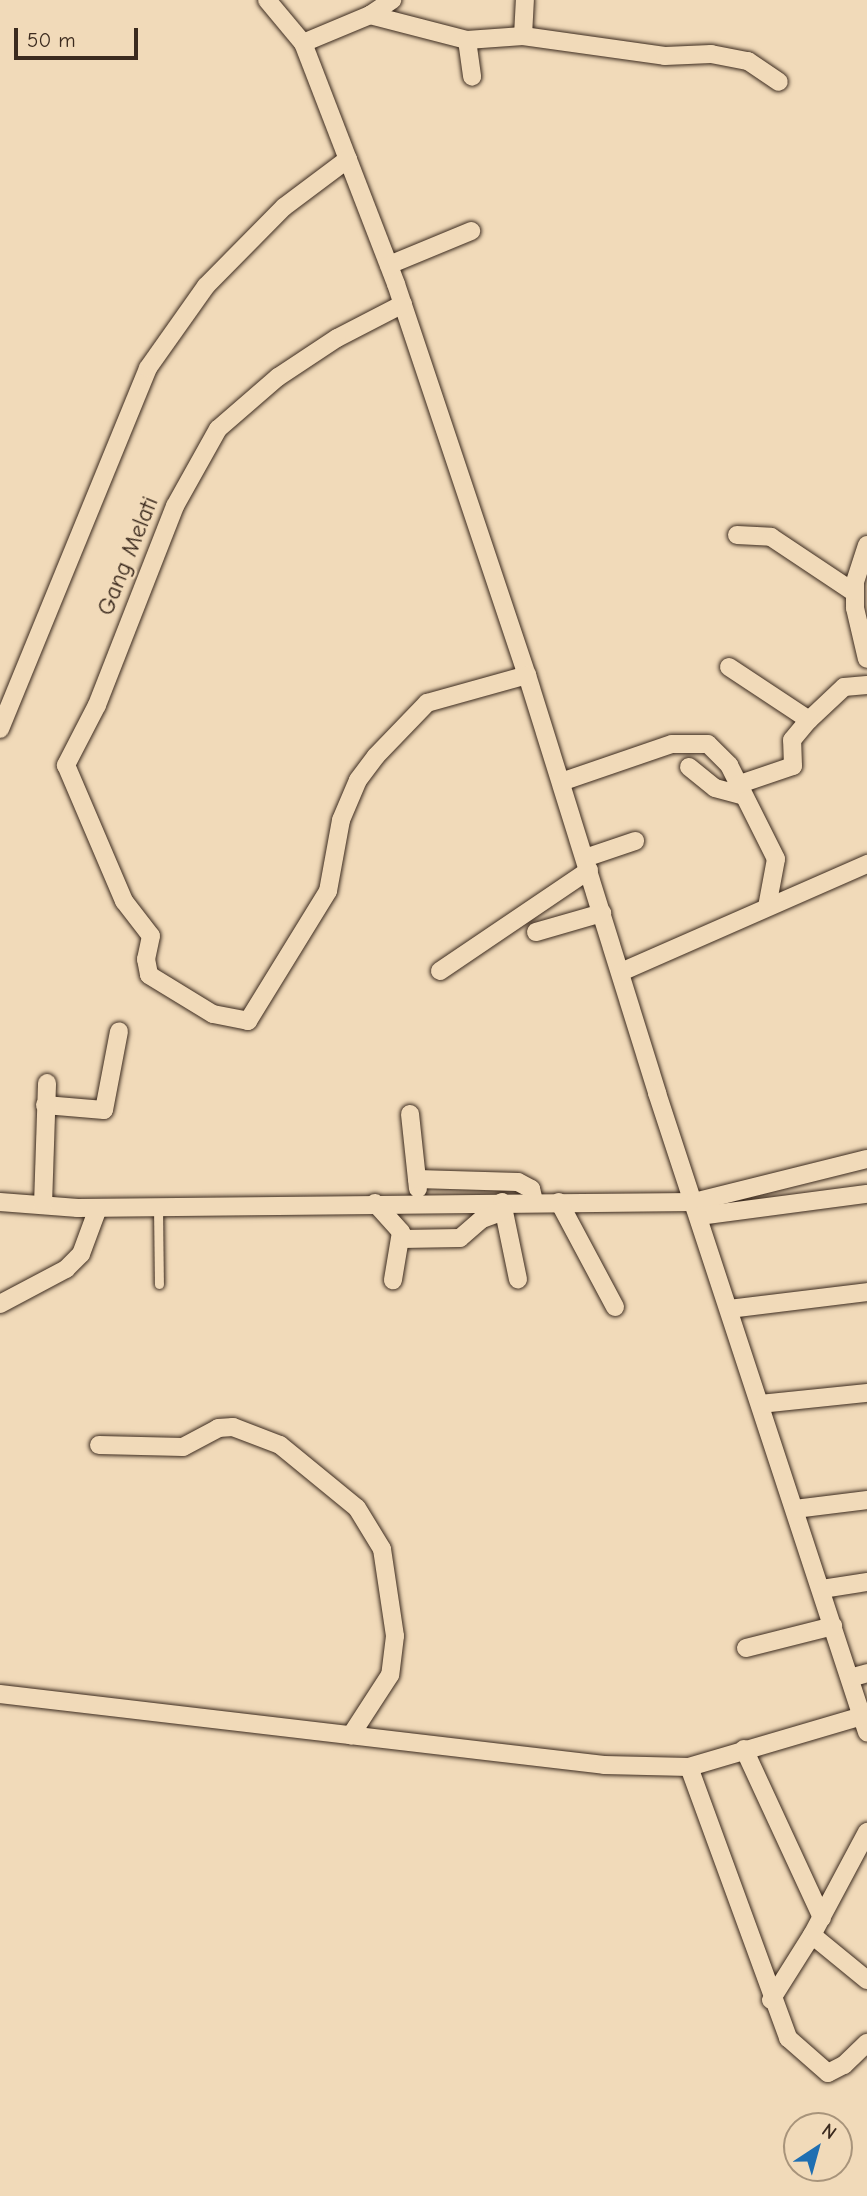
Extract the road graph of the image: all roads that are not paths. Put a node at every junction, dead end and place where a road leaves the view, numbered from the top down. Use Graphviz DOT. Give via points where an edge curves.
graph roads {
  1 [pos="267,0"];
  2 [pos="392,0"];
  3 [pos="526,0"];
  4 [pos="370,15"];
  5 [pos="523,36"];
  6 [pos="467,40"];
  7 [pos="303,43"];
  8 [pos="472,78"];
  9 [pos="779,82"];
  10 [pos="348,159"];
  11 [pos="471,231"];
  12 [pos="389,265"];
  13 [pos="403,304"];
  14 [pos="737,535"];
  15 [pos="867,545"];
  16 [pos="855,593"];
  17 [pos="867,659"];
  18 [pos="729,667"];
  19 [pos="527,675"];
  20 [pos="867,685"];
  21 [pos="809,720"];
  22 [pos="0,729"];
  23 [pos="689,767"];
  24 [pos="561,782"];
  25 [pos="739,790"];
  26 [pos="635,841"];
  27 [pos="587,864"];
  28 [pos="867,864"];
  29 [pos="767,907"];
  30 [pos="602,912"];
  31 [pos="536,932"];
  32 [pos="440,971"];
  33 [pos="621,972"];
  34 [pos="119,1031"];
  35 [pos="47,1083"];
  36 [pos="45,1105"];
  37 [pos="410,1114"];
  38 [pos="867,1159"];
  39 [pos="417,1179"];
  40 [pos="867,1194"];
  41 [pos="534,1201"];
  42 [pos="0,1202"];
  43 [pos="419,1202"];
  44 [pos="559,1202"];
  45 [pos="375,1203"];
  46 [pos="43,1205"];
  47 [pos="503,1206"];
  48 [pos="158,1207"];
  49 [pos="98,1208"];
  50 [pos="696,1209"];
  51 [pos="402,1238"];
  52 [pos="518,1279"];
  53 [pos="393,1280"];
  54 [pos="159,1284"];
  55 [pos="867,1292"];
  56 [pos="0,1304"];
  57 [pos="615,1307"];
  58 [pos="729,1309"];
  59 [pos="867,1393"];
  60 [pos="760,1404"];
  61 [pos="99,1445"];
  62 [pos="867,1500"];
  63 [pos="795,1509"];
  64 [pos="867,1582"];
  65 [pos="822,1589"];
  66 [pos="833,1626"];
  67 [pos="746,1648"];
  68 [pos="858,1675"];
  69 [pos="0,1694"];
  70 [pos="864,1724"];
  71 [pos="351,1735"];
  72 [pos="744,1749"];
  73 [pos="689,1767"];
  74 [pos="867,1832"];
  75 [pos="822,1918"];
  76 [pos="812,1935"];
  77 [pos="867,1980"];
  78 [pos="771,2000"];
  79 [pos="867,2043"];
  1 -- 7 [label="street"];
  2 -- 4 [label="street"];
  3 -- 5 [label="street"];
  4 -- 6 [label="street"];
  4 -- 7 [label="street"];
  5 -- 6 [label="street"];
  5 -- 9 [label="street" via="665,56 711,54 748,61"];
  6 -- 8 [label="street"];
  7 -- 10 [label="street"];
  10 -- 12 [label="street"];
  10 -- 22 [label="street" via="284,207 206,286 148,368"];
  11 -- 12 [label="street"];
  12 -- 13 [label="street"];
  13 -- 19 [label="street"];
  13 -- 19 [label="street, Gang Melati" via="337,338 250,399 218,429 175,506 97,705 66,765 132,914 151,936 146,959 149,975 213,1014 248,1021 328,891 341,820 358,780 376,756 427,703"];
  14 -- 16 [label="street" via="771,537"];
  15 -- 16 [label="street"];
  16 -- 17 [label="street"];
  18 -- 21 [label="street"];
  19 -- 24 [label="street"];
  20 -- 21 [label="street" via="844,687"];
  21 -- 25 [label="street" via="792,740 793,766"];
  23 -- 25 [label="street" via="715,788"];
  24 -- 25 [label="street" via="658,747 695,740 720,754"];
  24 -- 27 [label="street"];
  25 -- 29 [label="street" via="776,859"];
  26 -- 27 [label="street"];
  27 -- 30 [label="street"];
  27 -- 32 [label="street"];
  28 -- 29 [label="street"];
  29 -- 33 [label="street"];
  30 -- 31 [label="street"];
  30 -- 33 [label="street"];
  33 -- 50 [label="street"];
  34 -- 36 [label="street" via="104,1110"];
  35 -- 36 [label="street"];
  36 -- 46 [label="street"];
  37 -- 39 [label="street"];
  38 -- 50 [label="street"];
  39 -- 41 [label="street" via="518,1182 531,1189"];
  39 -- 43 [label="street"];
  40 -- 50 [label="street"];
  41 -- 44 [label="street"];
  41 -- 47 [label="street"];
  42 -- 46 [label="street"];
  43 -- 45 [label="street"];
  43 -- 47 [label="street"];
  44 -- 50 [label="street"];
  44 -- 57 [label="street"];
  45 -- 48 [label="street"];
  45 -- 51 [label="street" via="398,1227"];
  46 -- 49 [label="street"];
  47 -- 51 [label="street" via="460,1238"];
  47 -- 52 [label="street"];
  48 -- 49 [label="street"];
  48 -- 54 [label="lane"];
  49 -- 56 [label="street" via="81,1254 66,1269"];
  50 -- 58 [label="street"];
  51 -- 53 [label="street"];
  55 -- 58 [label="street"];
  58 -- 60 [label="street"];
  59 -- 60 [label="street"];
  60 -- 63 [label="street"];
  61 -- 71 [label="street" via="183,1447 218,1429 233,1427 280,1445 357,1508 382,1549 395,1636 390,1675"];
  62 -- 63 [label="street"];
  63 -- 65 [label="street"];
  64 -- 65 [label="street"];
  65 -- 66 [label="street"];
  66 -- 67 [label="street"];
  66 -- 68 [label="street"];
  68 -- 70 [label="street"];
  69 -- 71 [label="street"];
  70 -- 72 [label="street"];
  71 -- 73 [label="street" via="604,1765"];
  72 -- 73 [label="street"];
  72 -- 75 [label="street"];
  73 -- 78 [label="street"];
  74 -- 75 [label="street"];
  75 -- 76 [label="street"];
  76 -- 77 [label="street"];
  76 -- 78 [label="street"];
  78 -- 79 [label="street" via="788,2038 828,2073"];
}
